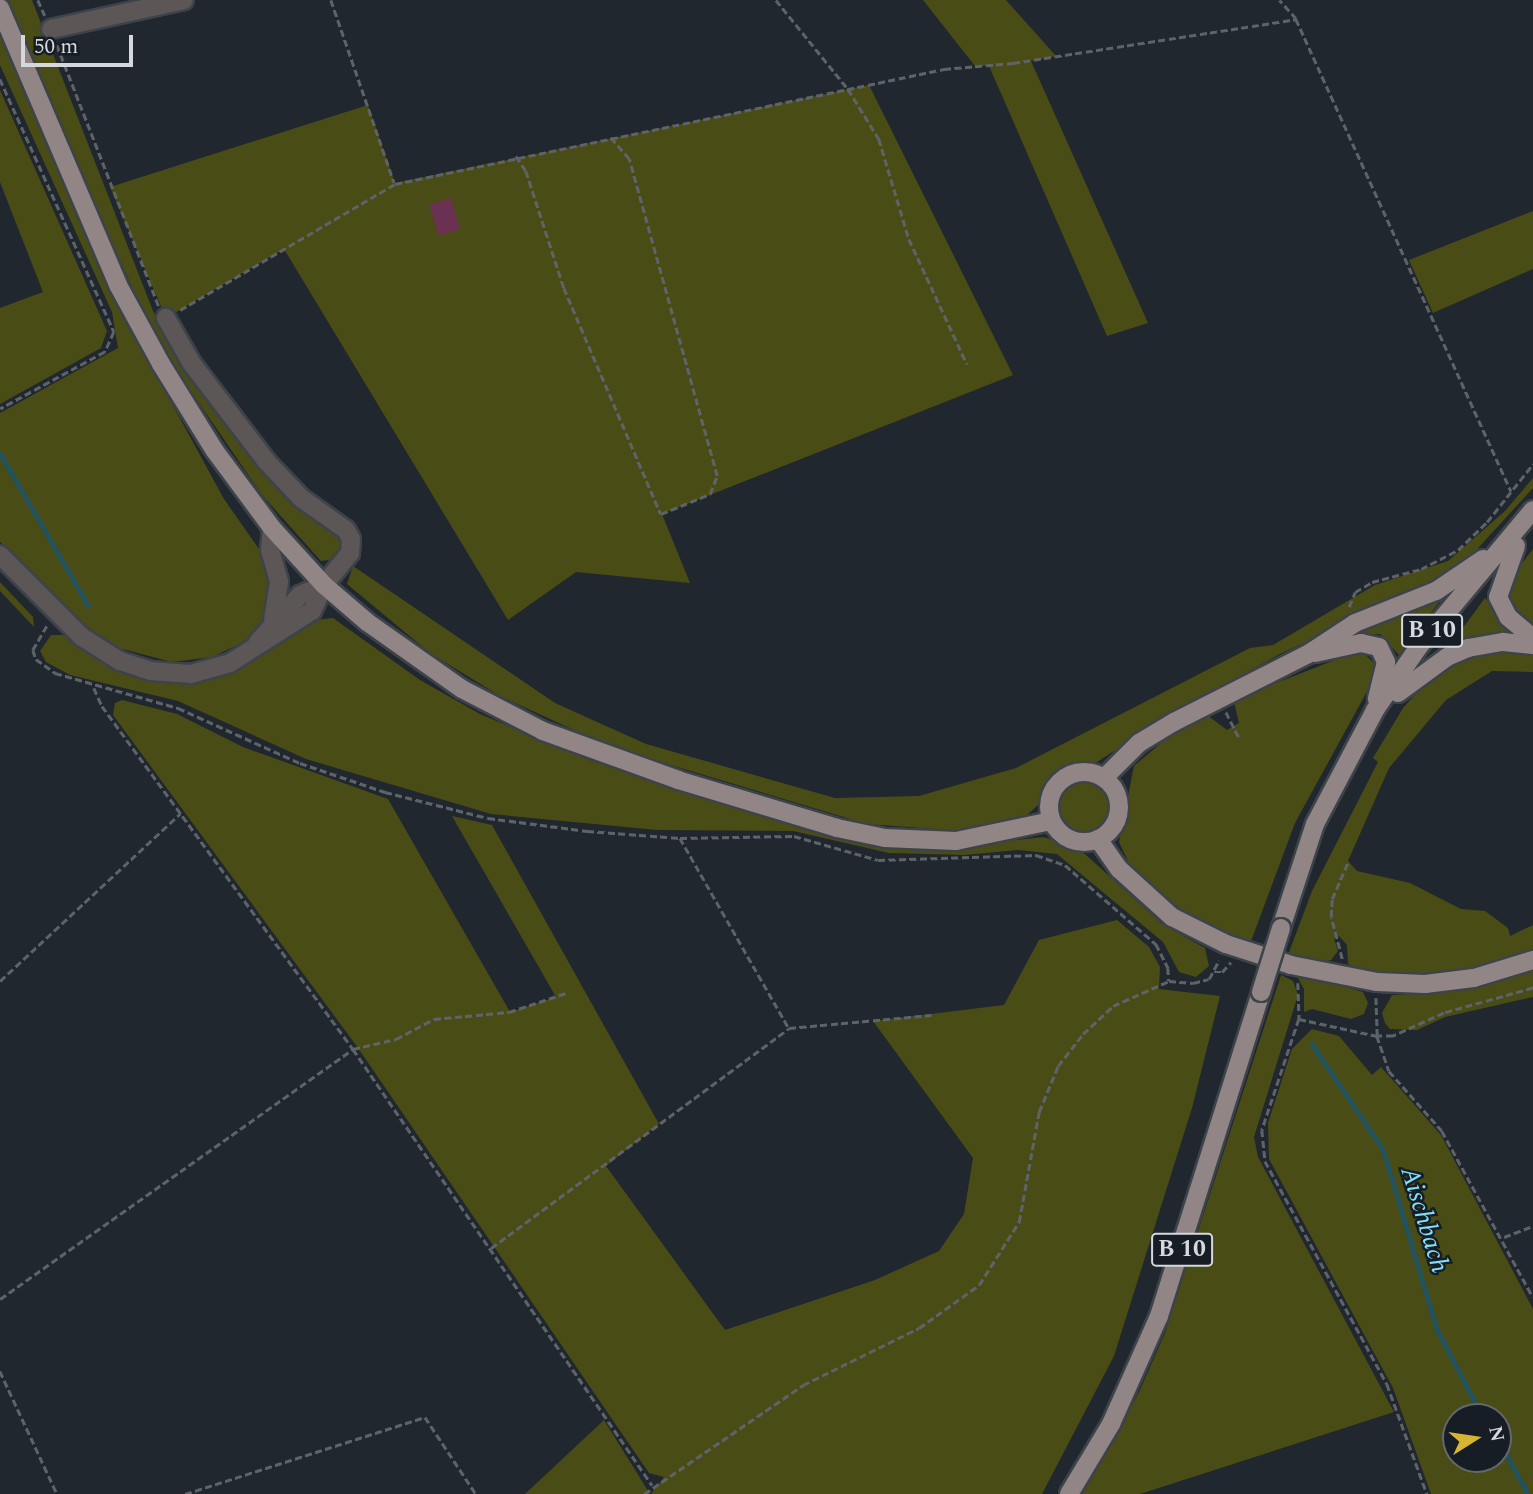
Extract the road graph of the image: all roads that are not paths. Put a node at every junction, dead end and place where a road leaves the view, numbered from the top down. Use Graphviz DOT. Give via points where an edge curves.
graph roads {
  1 [pos="184,0"];
  2 [pos="0,8"];
  3 [pos="51,29"];
  4 [pos="166,318"];
  5 [pos="1533,510"];
  6 [pos="1533,527"];
  7 [pos="272,528"];
  8 [pos="1516,546"];
  9 [pos="0,555"];
  10 [pos="1494,556"];
  11 [pos="324,584"];
  12 [pos="272,623"];
  13 [pos="1533,638"];
  14 [pos="1533,645"];
  15 [pos="249,653"];
  16 [pos="1308,654"];
  17 [pos="1398,693"];
  18 [pos="1376,710"];
  19 [pos="1104,778"];
  20 [pos="1051,821"];
  21 [pos="1098,839"];
  22 [pos="1295,885"];
  23 [pos="1533,960"];
  24 [pos="1069,1494"];
  1 -- 3 [label="street"];
  2 -- 7 [label="main road" via="82,205 143,332 215,451"];
  4 -- 11 [label="street" via="192,364 267,462 301,498 346,530 350,553"];
  5 -- 10 [label="main road, B 10"];
  6 -- 8 [label="main road, B 10"];
  7 -- 11 [label="main road"];
  7 -- 12 [label="street" via="270,550 279,582"];
  8 -- 13 [label="main road" via="1498,597 1508,617"];
  8 -- 17 [label="main road, B 10"];
  9 -- 15 [label="street" via="100,650 150,671 191,674"];
  10 -- 16 [label="main road" via="1478,561 1436,591 1355,623"];
  10 -- 18 [label="main road, B 10" via="1420,645"];
  11 -- 12 [label="street" via="300,595"];
  11 -- 15 [label="street" via="312,611"];
  11 -- 20 [label="main road" via="427,667 497,710 678,780 885,838 973,839"];
  12 -- 15 [label="street"];
  14 -- 17 [label="main road" via="1495,643 1468,648 1447,657"];
  16 -- 18 [label="main road" via="1361,643 1379,647 1387,662"];
  16 -- 19 [label="main road" via="1139,744"];
  17 -- 22 [label="main road, B 10"];
  18 -- 22 [label="main road, B 10" via="1315,824"];
  19 -- 20 [label="main road" via="1078,772 1062,779 1051,794"];
  19 -- 21 [label="main road" via="1118,798 1118,814"];
  20 -- 21 [label="main road" via="1071,840"];
  21 -- 23 [label="main road" via="1119,870 1151,902 1198,932 1291,965 1377,982 1451,982"];
  22 -- 24 [label="main road, B 10, bridge" via="1159,1316 1111,1424"];
}
